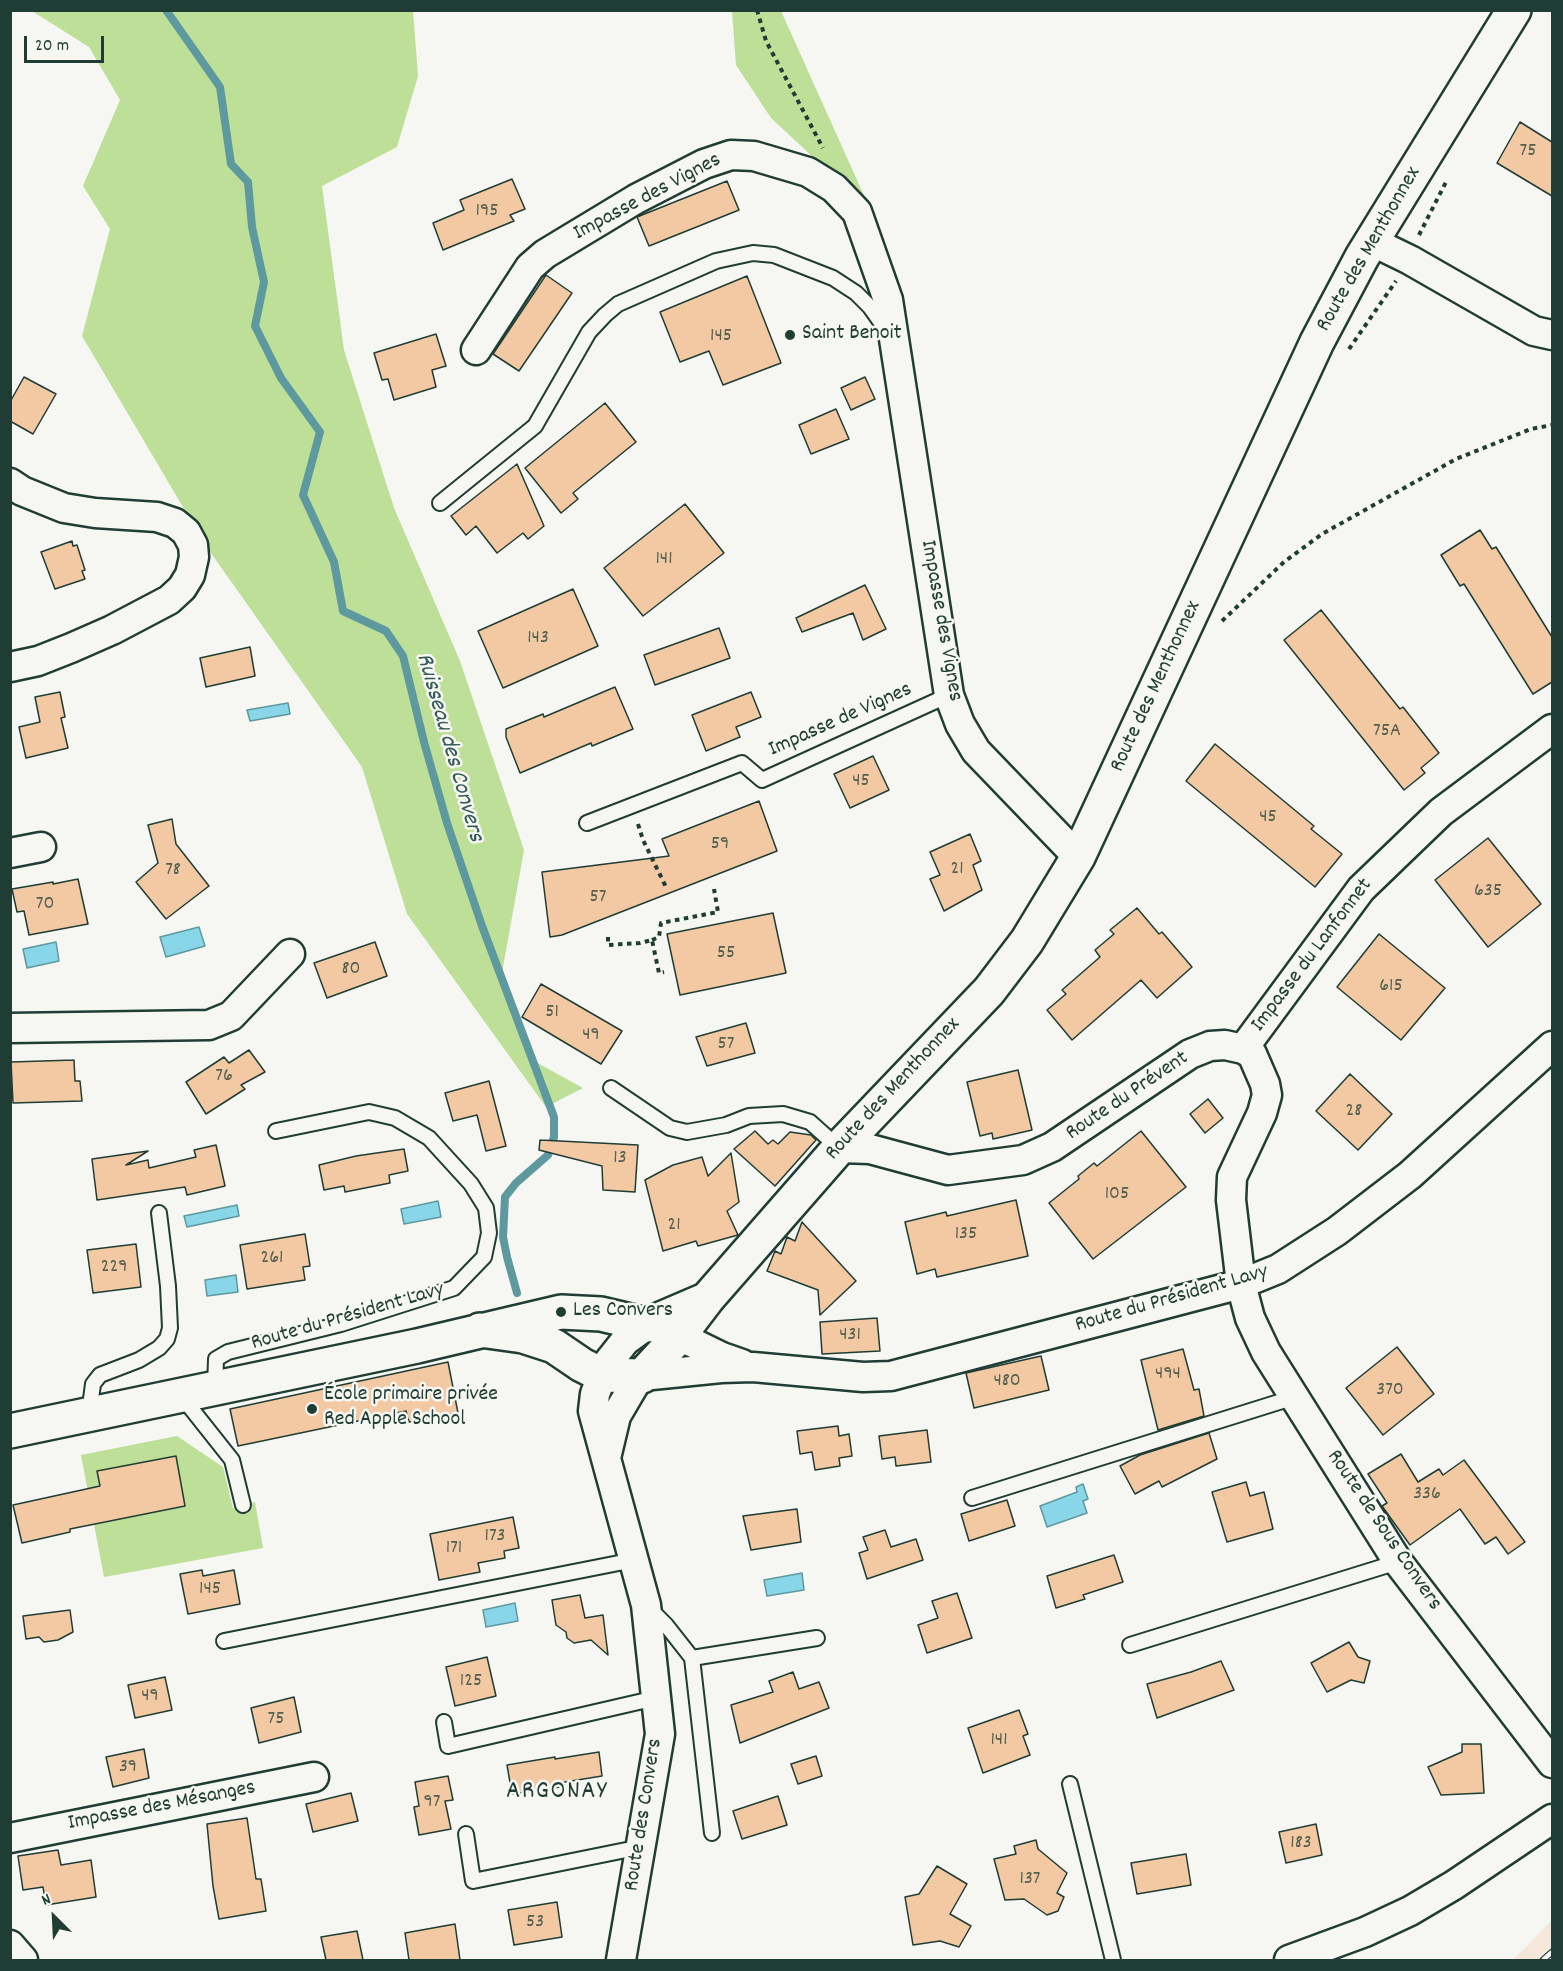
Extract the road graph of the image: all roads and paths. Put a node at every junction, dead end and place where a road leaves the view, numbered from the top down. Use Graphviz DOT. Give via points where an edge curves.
graph roads {
  1 [pos="757,10"];
  2 [pos="1514,10"];
  3 [pos="825,152"];
  4 [pos="1450,174"];
  5 [pos="1371,241"];
  6 [pos="1410,260"];
  7 [pos="1552,335"];
  8 [pos="895,342"];
  9 [pos="476,350"];
  10 [pos="1345,355"];
  11 [pos="1552,425"];
  12 [pos="10,483"];
  13 [pos="440,503"];
  14 [pos="1220,623"];
  15 [pos="10,667"];
  16 [pos="949,695"];
  17 [pos="1552,729"];
  18 [pos="632,806"];
  19 [pos="587,823"];
  20 [pos="41,848"];
  21 [pos="10,853"];
  22 [pos="1078,857"];
  23 [pos="666,886"];
  24 [pos="714,889"];
  25 [pos="608,937"];
  26 [pos="652,940"];
  27 [pos="290,954"];
  28 [pos="664,972"];
  29 [pos="10,1028"];
  30 [pos="1552,1046"];
  31 [pos="1243,1049"];
  32 [pos="611,1089"];
  33 [pos="276,1131"];
  34 [pos="839,1148"];
  35 [pos="159,1213"];
  36 [pos="1241,1284"];
  37 [pos="708,1299"];
  38 [pos="647,1325"];
  39 [pos="480,1330"];
  40 [pos="679,1336"];
  41 [pos="753,1367"];
  42 [pos="602,1375"];
  43 [pos="642,1376"];
  44 [pos="214,1388"];
  45 [pos="181,1395"];
  46 [pos="1296,1397"];
  47 [pos="92,1414"];
  48 [pos="10,1431"];
  49 [pos="606,1458"];
  50 [pos="972,1498"];
  51 [pos="243,1505"];
  52 [pos="634,1560"];
  53 [pos="1398,1562"];
  54 [pos="646,1605"];
  55 [pos="817,1638"];
  56 [pos="224,1641"];
  57 [pos="1130,1645"];
  58 [pos="692,1658"];
  59 [pos="656,1698"];
  60 [pos="444,1722"];
  61 [pos="1552,1762"];
  62 [pos="314,1777"];
  63 [pos="1070,1784"];
  64 [pos="1552,1819"];
  65 [pos="712,1833"];
  66 [pos="466,1834"];
  67 [pos="10,1838"];
  68 [pos="641,1847"];
  69 [pos="10,1945"];
  70 [pos="23,1960"];
  71 [pos="621,1960"];
  72 [pos="1113,1960"];
  73 [pos="1289,1960"];
  1 -- 3 [label="path" via="766,41"];
  2 -- 5 [label="street, Route des Menthonnex"];
  4 -- 6 [label="path"];
  5 -- 6 [label="street"];
  5 -- 22 [label="street, Route des Menthonnex" via="1317,342"];
  6 -- 7 [label="street" via="1534,331"];
  6 -- 10 [label="path"];
  8 -- 9 [label="street, Impasse des Vignes" via="888,300 857,212 834,188 807,172 754,156 731,154 636,199 545,254 530,267"];
  8 -- 13 [label="lane, Impasse des Vignes" via="870,306 833,278 774,255 753,254 716,261 618,304 605,315 589,332 535,426"];
  8 -- 16 [label="street, Impasse des Vignes"];
  11 -- 14 [label="path" via="1531,429 1456,459 1323,534 1284,562"];
  12 -- 15 [label="street" via="64,508 157,517 175,524 186,532 194,557 190,575 169,600 71,648"];
  16 -- 18 [label="lane, Impasse de Vignes" via="762,780 742,763"];
  16 -- 22 [label="street, Impasse des Vignes" via="976,751"];
  17 -- 31 [label="street, Impasse du Lanfonnet" via="1441,812 1361,889"];
  18 -- 19 [label="lane, Impasse de Vignes"];
  18 -- 23 [label="path" via="643,840"];
  20 -- 21 [label="street"];
  22 -- 34 [label="street, Route des Menthonnex" via="1027,941 988,991"];
  24 -- 26 [label="path" via="718,912 662,923 659,937"];
  25 -- 26 [label="path" via="608,945"];
  26 -- 28 [label="path" via="659,973"];
  27 -- 29 [label="street" via="231,1016 209,1025"];
  30 -- 36 [label="street, Route du Président Lavy" via="1410,1175 1337,1231 1278,1269"];
  31 -- 34 [label="street, Route du Prévent" via="1210,1046 1190,1054 1052,1147 1023,1160 948,1170 870,1149"];
  31 -- 36 [label="street" via="1252,1054 1267,1095 1232,1177"];
  32 -- 34 [label="lane" via="670,1128 687,1132 749,1116 783,1114 810,1122"];
  33 -- 44 [label="lane, Route du Président Lavy" via="369,1112 395,1118 429,1138 471,1184 486,1208 489,1233 484,1257 454,1288 341,1324 228,1352 216,1359"];
  34 -- 37 [label="street, Route des Menthonnex"];
  35 -- 47 [label="lane" via="169,1294 167,1339 140,1360 100,1376 93,1384"];
  36 -- 41 [label="street, Route du Président Lavy" via="891,1376"];
  36 -- 46 [label="street, Route de Sous Convers" via="1262,1344"];
  37 -- 38 [label="street, Route des Menthonnex"];
  37 -- 40 [label="street, Route des Menthonnex"];
  38 -- 39 [label="street, Route du Président Lavy" via="601,1314 561,1312"];
  38 -- 40 [label="street, Route du Président Lavy"];
  38 -- 42 [label="street, Route des Convers" via="625,1341"];
  39 -- 42 [label="street, Route du Président Lavy" via="523,1336 554,1346"];
  39 -- 44 [label="street, Route du Président Lavy"];
  40 -- 41 [label="street, Route du Président Lavy"];
  40 -- 43 [label="street, Route des Menthonnex"];
  41 -- 43 [label="street, Route du Président Lavy"];
  42 -- 43 [label="street, Route du Président Lavy"];
  42 -- 49 [label="street, Route des Convers" via="593,1411"];
  43 -- 49 [label="street, Route des Convers" via="616,1416"];
  44 -- 45 [label="street, Route du Président Lavy"];
  45 -- 47 [label="street, Route du Président Lavy"];
  45 -- 51 [label="lane" via="232,1460"];
  46 -- 50 [label="lane"];
  46 -- 53 [label="street, Route de Sous Convers"];
  47 -- 48 [label="street, Route du Président Lavy"];
  49 -- 52 [label="street, Route des Convers"];
  52 -- 54 [label="street, Route des Convers"];
  52 -- 56 [label="lane"];
  53 -- 57 [label="lane"];
  53 -- 61 [label="street, Route de Sous Convers"];
  54 -- 58 [label="lane"];
  54 -- 59 [label="street, Route des Convers"];
  55 -- 58 [label="lane"];
  58 -- 65 [label="lane"];
  59 -- 60 [label="lane" via="448,1746"];
  59 -- 68 [label="street, Route des Convers" via="660,1734"];
  62 -- 67 [label="street, Impasse des Mésanges"];
  63 -- 72 [label="lane"];
  64 -- 73 [label="street" via="1410,1911"];
  66 -- 68 [label="lane" via="473,1881"];
  68 -- 71 [label="street, Route des Convers"];
  69 -- 70 [label="street"];
}
